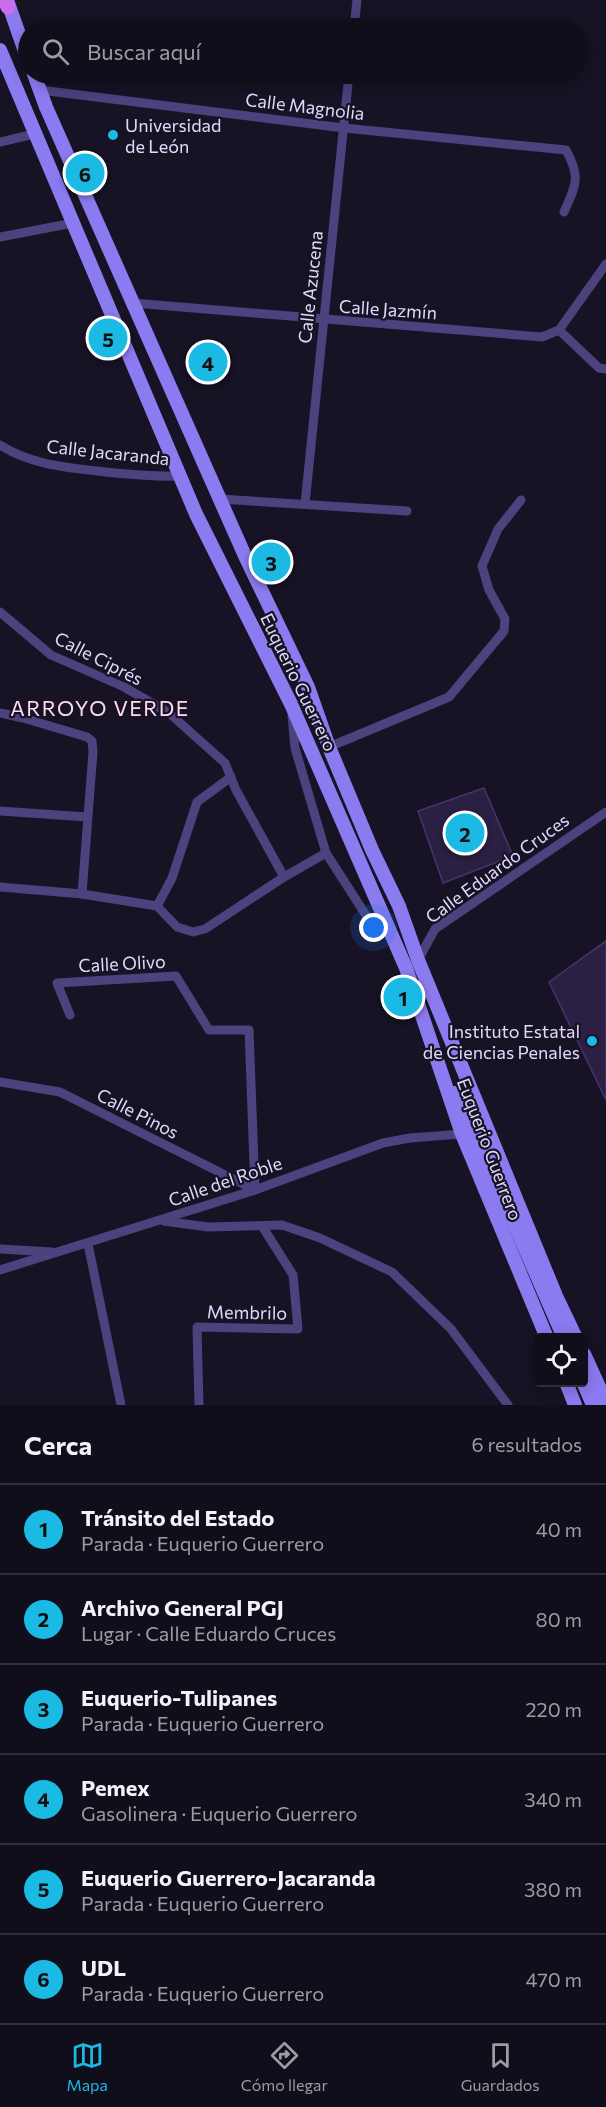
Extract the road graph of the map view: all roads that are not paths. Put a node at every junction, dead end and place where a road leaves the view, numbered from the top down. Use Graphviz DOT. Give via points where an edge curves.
graph roads {
  1 [pos="357,0"];
  2 [pos="7,2"];
  3 [pos="355,18"];
  4 [pos="18,32"];
  5 [pos="0,50"];
  6 [pos="38,84"];
  7 [pos="348,84"];
  8 [pos="40,90"];
  9 [pos="344,128"];
  10 [pos="34,134"];
  11 [pos="0,142"];
  12 [pos="564,212"];
  13 [pos="73,223"];
  14 [pos="0,237"];
  15 [pos="604,271"];
  16 [pos="133,303"];
  17 [pos="323,320"];
  18 [pos="559,330"];
  19 [pos="606,369"];
  20 [pos="0,446"];
  21 [pos="180,476"];
  22 [pos="220,499"];
  23 [pos="521,500"];
  24 [pos="305,504"];
  25 [pos="407,511"];
  26 [pos="0,612"];
  27 [pos="291,704"];
  28 [pos="0,713"];
  29 [pos="329,747"];
  30 [pos="231,777"];
  31 [pos="0,811"];
  32 [pos="606,812"];
  33 [pos="87,817"];
  34 [pos="326,853"];
  35 [pos="284,878"];
  36 [pos="0,887"];
  37 [pos="82,894"];
  38 [pos="158,906"];
  39 [pos="387,926"];
  40 [pos="418,960"];
  41 [pos="70,1015"];
  42 [pos="439,1065"];
  43 [pos="0,1082"];
  44 [pos="462,1134"];
  45 [pos="255,1190"];
  46 [pos="161,1221"];
  47 [pos="262,1226"];
  48 [pos="88,1244"];
  49 [pos="0,1249"];
  50 [pos="60,1253"];
  51 [pos="0,1270"];
  52 [pos="551,1295"];
  53 [pos="545,1333"];
  54 [pos="562,1333"];
  55 [pos="573,1333"];
  56 [pos="592,1378"];
  57 [pos="568,1387"];
  58 [pos="606,1402"];
  59 [pos="121,1405"];
  60 [pos="199,1405"];
  61 [pos="508,1405"];
  62 [pos="575,1405"];
  63 [pos="593,1405"];
  1 -- 3 [label="street"];
  2 -- 4 [label="main road"];
  5 -- 10 [label="main road, Euquerio Guerrero"];
  6 -- 8 [label="main road, Euquerio Guerrero"];
  7 -- 9 [label="street, Calle Azucena"];
  8 -- 9 [label="street, Calle Magnolia"];
  8 -- 16 [label="main road, Euquerio Guerrero"];
  9 -- 12 [label="street, Calle Magnolia" via="566,150 577,177"];
  9 -- 17 [label="street, Calle Azucena"];
  10 -- 11 [label="street"];
  10 -- 13 [label="main road, Euquerio Guerrero"];
  13 -- 14 [label="street"];
  13 -- 21 [label="main road, Euquerio Guerrero"];
  15 -- 18 [label="street"];
  16 -- 17 [label="street, Calle Jazmín"];
  16 -- 22 [label="main road, Euquerio Guerrero"];
  17 -- 18 [label="street, Calle Jazmín" via="542,337"];
  17 -- 24 [label="street, Calle Azucena"];
  18 -- 19 [label="street" via="599,368"];
  20 -- 21 [label="street, Calle Jacaranda" via="45,465 151,477"];
  21 -- 27 [label="main road, Euquerio Guerrero"];
  22 -- 24 [label="street"];
  22 -- 29 [label="main road, Euquerio Guerrero" via="308,687"];
  23 -- 29 [label="street" via="498,529 482,566 489,590 505,619 504,631 449,697"];
  24 -- 25 [label="street"];
  26 -- 30 [label="street, Calle Ciprés" via="51,656 124,687 169,713 225,763"];
  27 -- 34 [label="street" via="296,748"];
  27 -- 39 [label="main road, Euquerio Guerrero"];
  28 -- 33 [label="street" via="92,741"];
  29 -- 40 [label="main road, Euquerio Guerrero" via="399,906"];
  30 -- 35 [label="street, Calle Ciprés"];
  30 -- 38 [label="street" via="197,802 172,878"];
  31 -- 33 [label="street"];
  32 -- 40 [label="street, Calle Eduardo Cruces" via="435,929"];
  33 -- 37 [label="street"];
  34 -- 35 [label="street"];
  34 -- 39 [label="street" via="371,923"];
  35 -- 38 [label="street" via="205,929 193,932 177,927"];
  36 -- 37 [label="street"];
  37 -- 38 [label="street"];
  39 -- 42 [label="main road, Euquerio Guerrero" via="406,968"];
  40 -- 52 [label="main road, Euquerio Guerrero"];
  41 -- 45 [label="street, Calle Olivo" via="57,983 177,976 209,1030 249,1030"];
  42 -- 44 [label="main road, Euquerio Guerrero"];
  42 -- 52 [label="main road" via="463,1106"];
  43 -- 45 [label="street, Calle Pinos" via="60,1092"];
  44 -- 45 [label="street, Calle del Roble" via="382,1143"];
  44 -- 53 [label="main road, Euquerio Guerrero"];
  45 -- 46 [label="street, Calle del Roble"];
  46 -- 47 [label="street" via="208,1227"];
  46 -- 48 [label="street, Calle del Roble"];
  47 -- 60 [label="street, Membrilo" via="293,1275 298,1329 197,1328"];
  47 -- 61 [label="street" via="282,1225 320,1238 392,1272 451,1329"];
  48 -- 50 [label="street, Calle del Roble"];
  48 -- 59 [label="street"];
  49 -- 50 [label="street"];
  50 -- 51 [label="street, Calle del Roble"];
  52 -- 54 [label="main road"];
  52 -- 55 [label="main road, Euquerio Guerrero"];
  56 -- 58 [label="main road"];
  56 -- 63 [label="main road"];
  57 -- 62 [label="main road"];
}
